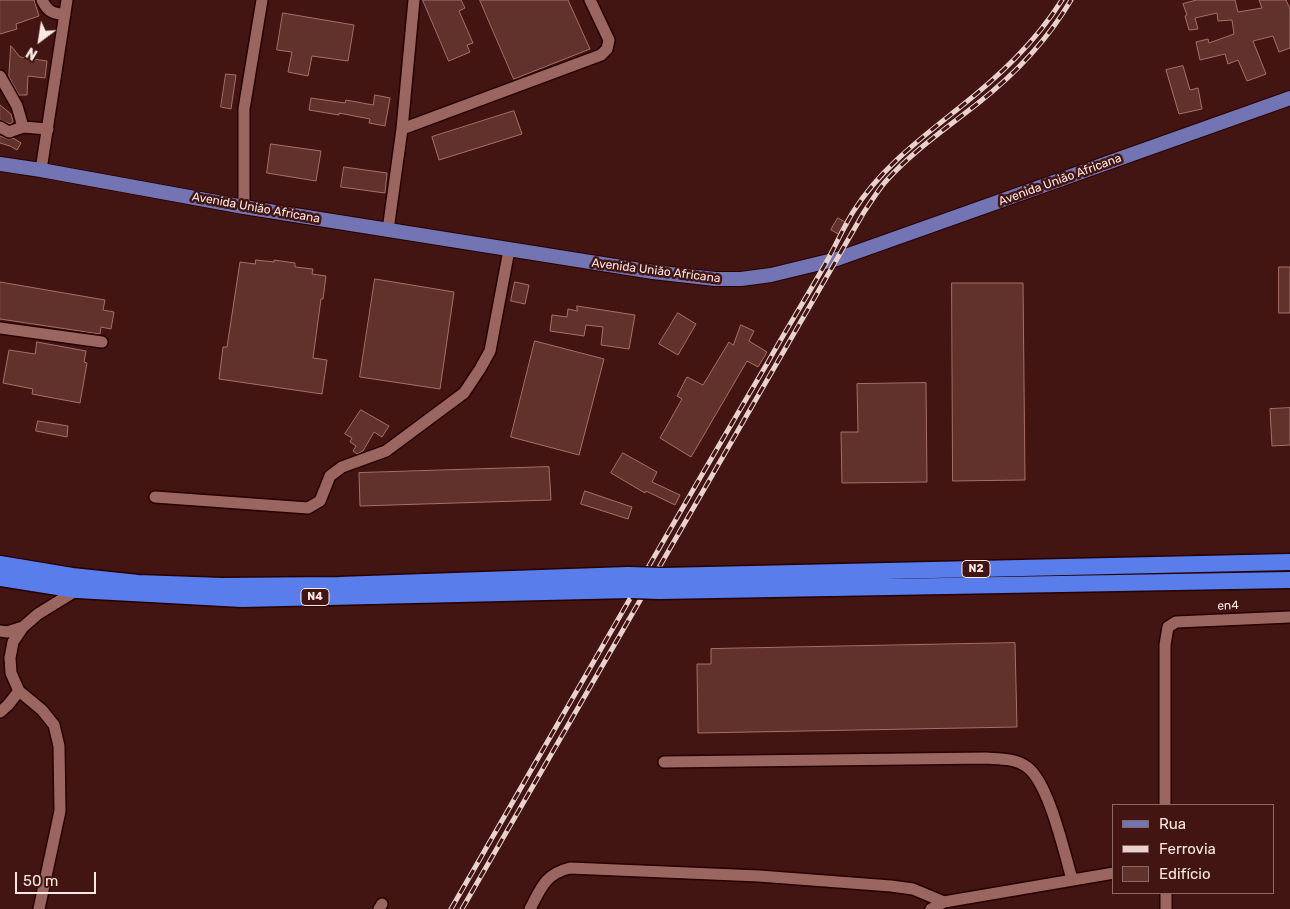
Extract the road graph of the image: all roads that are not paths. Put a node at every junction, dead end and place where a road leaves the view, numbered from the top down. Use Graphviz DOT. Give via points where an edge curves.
graph roads {
  1 [pos="42,0"];
  2 [pos="67,0"];
  3 [pos="262,0"];
  4 [pos="414,0"];
  5 [pos="590,0"];
  6 [pos="65,15"];
  7 [pos="0,76"];
  8 [pos="1290,98"];
  9 [pos="0,127"];
  10 [pos="24,127"];
  11 [pos="48,129"];
  12 [pos="402,130"];
  13 [pos="0,164"];
  14 [pos="41,170"];
  15 [pos="244,207"];
  16 [pos="388,230"];
  17 [pos="509,250"];
  18 [pos="0,328"];
  19 [pos="102,342"];
  20 [pos="155,497"];
  21 [pos="1290,562"];
  22 [pos="0,564"];
  23 [pos="0,578"];
  24 [pos="1290,580"];
  25 [pos="630,582"];
  26 [pos="661,584"];
  27 [pos="77,590"];
  28 [pos="687,591"];
  29 [pos="1290,617"];
  30 [pos="23,627"];
  31 [pos="0,631"];
  32 [pos="5,657"];
  33 [pos="19,690"];
  34 [pos="0,712"];
  35 [pos="664,762"];
  36 [pos="1165,804"];
  37 [pos="1112,873"];
  38 [pos="1072,879"];
  39 [pos="1166,894"];
  40 [pos="944,902"];
  41 [pos="39,909"];
  42 [pos="530,909"];
  43 [pos="931,909"];
  44 [pos="1166,909"];
  1 -- 6 [label="street" via="52,13"];
  2 -- 6 [label="street"];
  3 -- 15 [label="street" via="244,109"];
  4 -- 12 [label="street"];
  5 -- 12 [label="street" via="609,40 607,49 600,55"];
  6 -- 11 [label="street"];
  7 -- 10 [label="street" via="18,106"];
  8 -- 17 [label="main road, Avenida União Africana" via="837,259 771,275 715,279"];
  9 -- 10 [label="street" via="9,132"];
  10 -- 11 [label="street"];
  11 -- 14 [label="street"];
  12 -- 16 [label="street"];
  13 -- 14 [label="main road, Avenida União Africana"];
  14 -- 15 [label="main road, Avenida União Africana"];
  15 -- 16 [label="main road, Avenida União Africana"];
  16 -- 17 [label="main road, Avenida União Africana"];
  17 -- 20 [label="street" via="490,351 464,393 386,451 342,467 330,476 320,501 308,508"];
  18 -- 19 [label="street"];
  21 -- 26 [label="highway, N2" via="691,577"];
  22 -- 25 [label="highway, N4" via="138,583 222,586"];
  23 -- 27 [label="highway, N4"];
  24 -- 28 [label="highway, N2"];
  25 -- 26 [label="highway, N4, bridge"];
  25 -- 27 [label="highway, N4" via="242,599"];
  26 -- 28 [label="highway, N4"];
  27 -- 30 [label="street"];
  29 -- 36 [label="street, en4" via="1176,622 1168,627 1165,645"];
  30 -- 31 [label="street"];
  30 -- 32 [label="street"];
  32 -- 33 [label="street"];
  33 -- 34 [label="street"];
  33 -- 41 [label="street" via="42,710 54,726 59,746 60,811"];
  35 -- 38 [label="street" via="1012,760 1026,766 1038,779"];
  37 -- 38 [label="street"];
  38 -- 40 [label="street"];
  39 -- 44 [label="street"];
  40 -- 42 [label="street" via="913,889 891,886 759,876 570,868 557,871 548,878"];
  40 -- 43 [label="street"];
}
